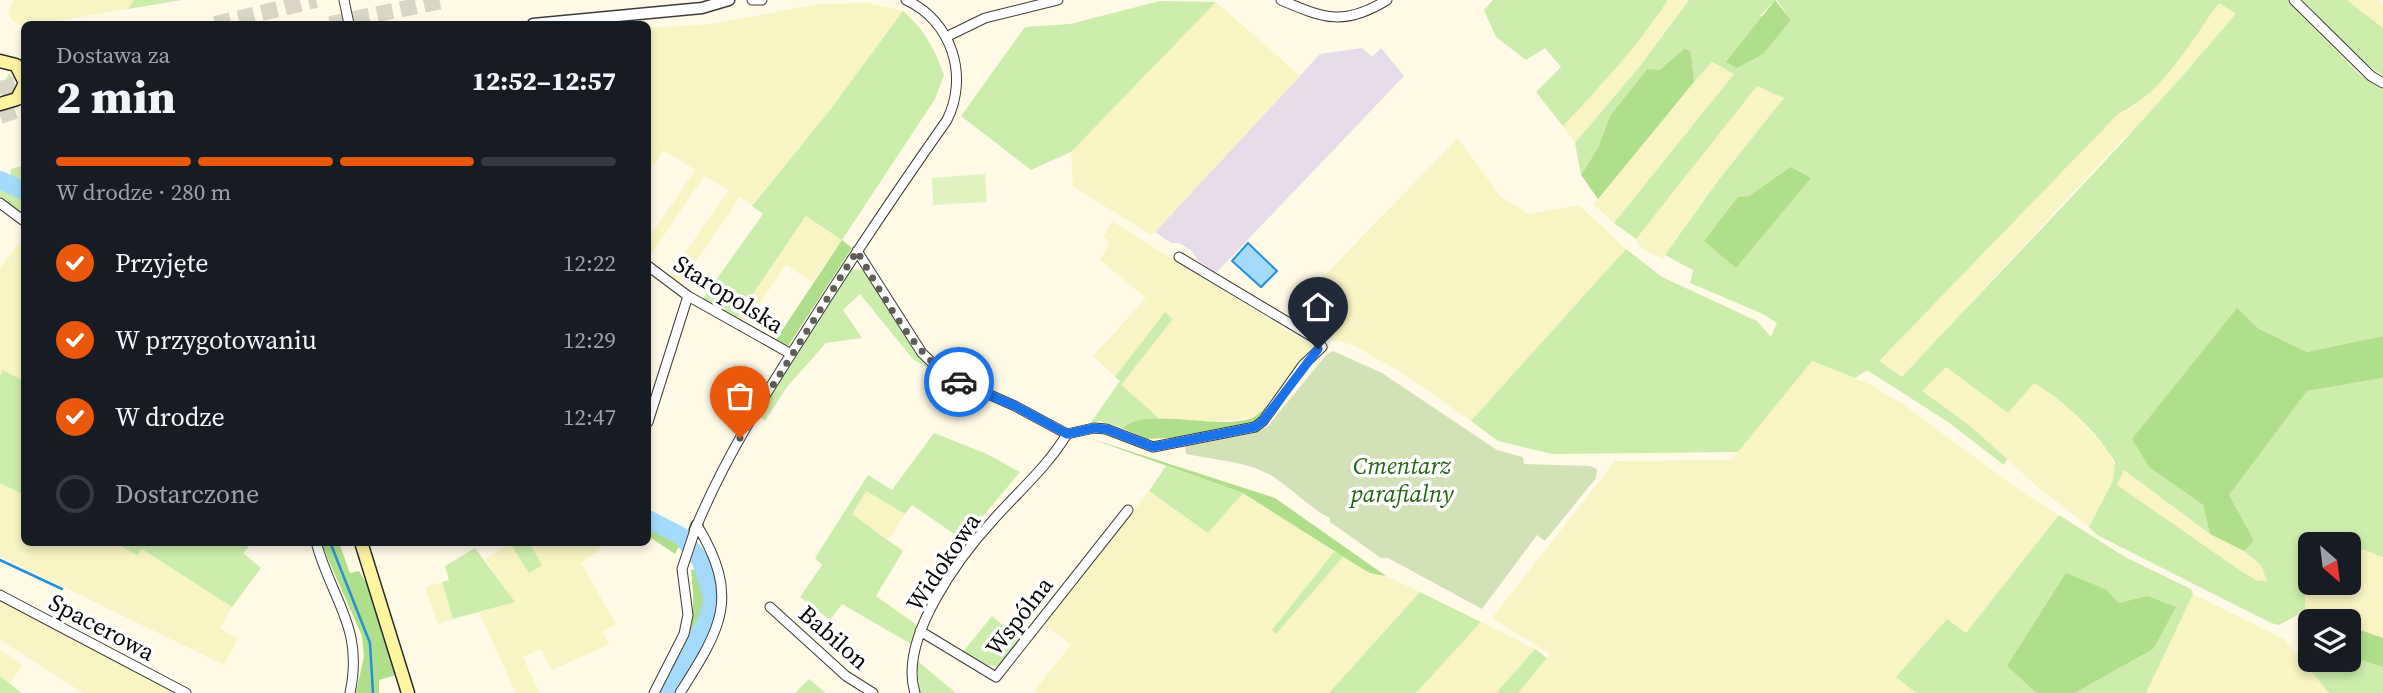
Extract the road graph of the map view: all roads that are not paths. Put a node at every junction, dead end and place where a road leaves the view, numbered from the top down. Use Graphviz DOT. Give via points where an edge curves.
graph roads {
  1 [pos="344,0"];
  2 [pos="729,0"];
  3 [pos="752,0"];
  4 [pos="762,0"];
  5 [pos="906,0"];
  6 [pos="1058,0"];
  7 [pos="1281,0"];
  8 [pos="1387,0"];
  9 [pos="2294,0"];
  10 [pos="348,21"];
  11 [pos="565,21"];
  12 [pos="946,37"];
  13 [pos="2383,83"];
  14 [pos="21,93"];
  15 [pos="4,104"];
  16 [pos="0,203"];
  17 [pos="21,219"];
  18 [pos="857,251"];
  19 [pos="1179,257"];
  20 [pos="651,268"];
  21 [pos="688,296"];
  22 [pos="791,354"];
  23 [pos="651,413"];
  24 [pos="1067,434"];
  25 [pos="1128,510"];
  26 [pos="696,528"];
  27 [pos="318,546"];
  28 [pos="363,546"];
  29 [pos="0,595"];
  30 [pos="770,607"];
  31 [pos="920,631"];
  32 [pos="186,693"];
  33 [pos="349,693"];
  34 [pos="408,693"];
  35 [pos="654,693"];
  36 [pos="680,693"];
  37 [pos="873,693"];
  38 [pos="915,693"];
  1 -- 10 [label="street"];
  2 -- 11 [label="street" via="702,8"];
  3 -- 4 [label="street"];
  5 -- 12 [label="street" via="928,14"];
  6 -- 12 [label="street" via="985,18"];
  7 -- 8 [label="street" via="1342,19"];
  9 -- 13 [label="street"];
  12 -- 18 [label="street" via="957,79 950,113"];
  14 -- 15 [label="main road"];
  16 -- 17 [label="street"];
  18 -- 22 [label="street"];
  18 -- 24 [label="street" via="922,353 945,375"];
  19 -- 24 [label="street" via="1316,339 1322,347 1255,427 1153,447 1106,429"];
  20 -- 21 [label="street, Staropolska"];
  21 -- 22 [label="street, Staropolska"];
  21 -- 23 [label="street"];
  22 -- 26 [label="street" via="734,448"];
  24 -- 31 [label="street, Widokowa" via="972,544"];
  25 -- 31 [label="street, Wspólna" via="996,677"];
  26 -- 35 [label="street" via="682,569 688,615 684,634"];
  26 -- 36 [label="street" via="706,541 716,571 723,610"];
  27 -- 33 [label="street" via="353,638 355,660"];
  28 -- 34 [label="main road"];
  29 -- 32 [label="street, Spacerowa"];
  30 -- 37 [label="street, Babilon" via="846,676"];
  31 -- 38 [label="street, Widokowa" via="912,661"];
}
